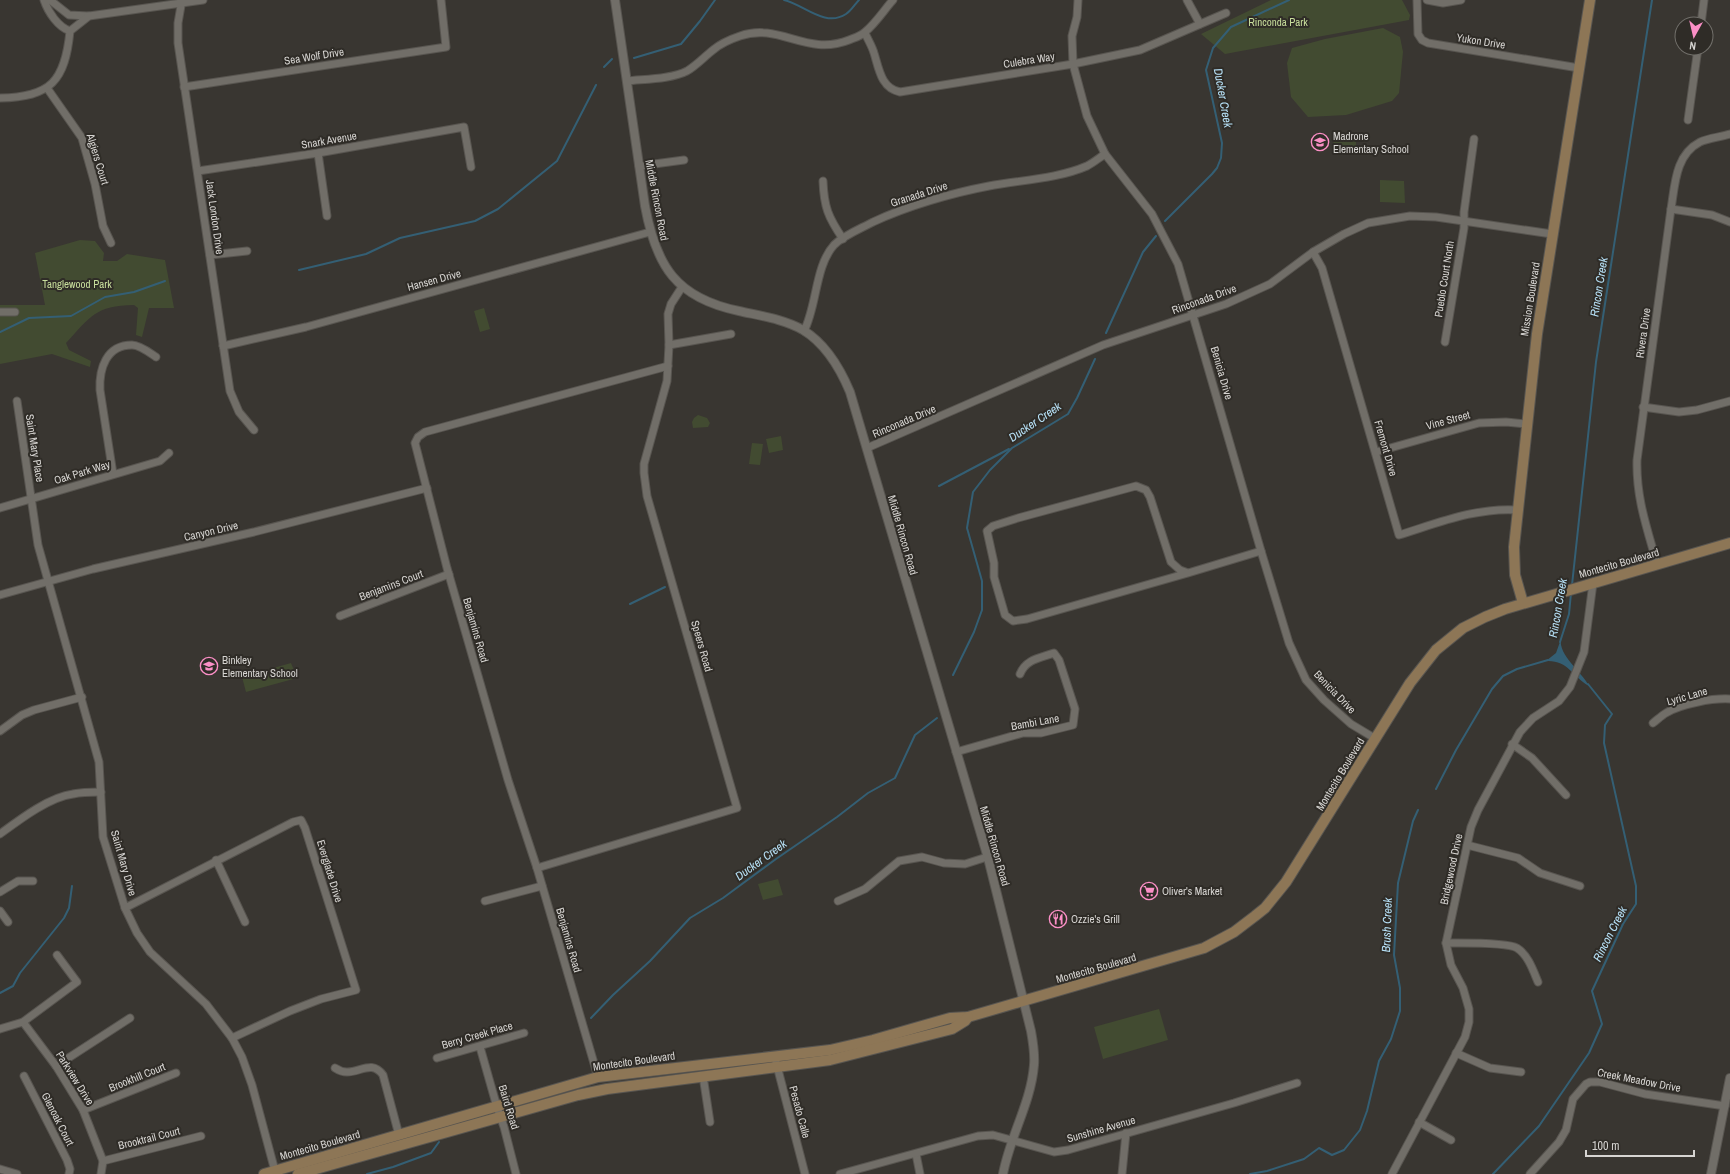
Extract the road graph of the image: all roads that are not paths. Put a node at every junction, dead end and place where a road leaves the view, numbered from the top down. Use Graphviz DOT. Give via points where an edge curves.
graph roads {
  1 [pos="44,0"];
  2 [pos="50,0"];
  3 [pos="203,0"];
  4 [pos="441,0"];
  5 [pos="615,0"];
  6 [pos="893,0"];
  7 [pos="1078,0"];
  8 [pos="1187,0"];
  9 [pos="1417,0"];
  10 [pos="1427,0"];
  11 [pos="1461,0"];
  12 [pos="1590,0"];
  13 [pos="1704,0"];
  14 [pos="181,2"];
  15 [pos="1226,13"];
  16 [pos="89,16"];
  17 [pos="1702,16"];
  18 [pos="1200,24"];
  19 [pos="70,31"];
  20 [pos="865,33"];
  21 [pos="1697,56"];
  22 [pos="1073,64"];
  23 [pos="1579,68"];
  24 [pos="627,81"];
  25 [pos="184,87"];
  26 [pos="47,88"];
  27 [pos="0,98"];
  28 [pos="1688,120"];
  29 [pos="1730,134"];
  30 [pos="1474,139"];
  31 [pos="318,153"];
  32 [pos="1105,154"];
  33 [pos="684,160"];
  34 [pos="639,166"];
  35 [pos="471,167"];
  36 [pos="198,171"];
  37 [pos="823,181"];
  38 [pos="1671,209"];
  39 [pos="328,216"];
  40 [pos="1464,220"];
  41 [pos="1730,222"];
  42 [pos="650,232"];
  43 [pos="1552,234"];
  44 [pos="843,239"];
  45 [pos="111,243"];
  46 [pos="247,251"];
  47 [pos="1313,252"];
  48 [pos="210,254"];
  49 [pos="682,287"];
  50 [pos="0,312"];
  51 [pos="15,312"];
  52 [pos="1194,316"];
  53 [pos="804,331"];
  54 [pos="731,334"];
  55 [pos="1445,342"];
  56 [pos="669,345"];
  57 [pos="224,346"];
  58 [pos="156,357"];
  59 [pos="668,366"];
  60 [pos="17,401"];
  61 [pos="1730,401"];
  62 [pos="1643,407"];
  63 [pos="1527,424"];
  64 [pos="254,430"];
  65 [pos="867,448"];
  66 [pos="1376,452"];
  67 [pos="169,453"];
  68 [pos="113,474"];
  69 [pos="427,488"];
  70 [pos="32,499"];
  71 [pos="0,508"];
  72 [pos="1518,510"];
  73 [pos="1730,543"];
  74 [pos="1261,551"];
  75 [pos="1657,564"];
  76 [pos="1188,573"];
  77 [pos="449,574"];
  78 [pos="49,582"];
  79 [pos="1593,583"];
  80 [pos="0,595"];
  81 [pos="1523,603"];
  82 [pos="340,616"];
  83 [pos="1020,674"];
  84 [pos="82,697"];
  85 [pos="1730,699"];
  86 [pos="1653,723"];
  87 [pos="0,731"];
  88 [pos="1376,739"];
  89 [pos="1512,744"];
  90 [pos="956,752"];
  91 [pos="101,792"];
  92 [pos="1566,795"];
  93 [pos="0,834"];
  94 [pos="1467,845"];
  95 [pos="987,857"];
  96 [pos="216,860"];
  97 [pos="537,868"];
  98 [pos="33,881"];
  99 [pos="542,886"];
  100 [pos="1580,886"];
  101 [pos="0,892"];
  102 [pos="485,901"];
  103 [pos="838,901"];
  104 [pos="125,908"];
  105 [pos="0,911"];
  106 [pos="8,922"];
  107 [pos="245,922"];
  108 [pos="1446,943"];
  109 [pos="57,955"];
  110 [pos="1538,982"];
  111 [pos="1025,1001"];
  112 [pos="130,1018"];
  113 [pos="23,1022"];
  114 [pos="0,1029"];
  115 [pos="524,1033"];
  116 [pos="232,1038"];
  117 [pos="480,1047"];
  118 [pos="1456,1053"];
  119 [pos="437,1058"];
  120 [pos="776,1061"];
  121 [pos="56,1066"];
  122 [pos="335,1068"];
  123 [pos="1521,1072"];
  124 [pos="176,1073"];
  125 [pos="24,1076"];
  126 [pos="703,1076"];
  127 [pos="598,1077"];
  128 [pos="1730,1078"];
  129 [pos="1297,1083"];
  130 [pos="1724,1106"];
  131 [pos="83,1110"];
  132 [pos="498,1112"];
  133 [pos="710,1122"];
  134 [pos="1419,1122"];
  135 [pos="1126,1133"];
  136 [pos="400,1135"];
  137 [pos="201,1136"];
  138 [pos="1012,1139"];
  139 [pos="1451,1140"];
  140 [pos="916,1154"];
  141 [pos="103,1161"];
  142 [pos="0,1169"];
  143 [pos="276,1171"];
  144 [pos="17,1174"];
  145 [pos="69,1174"];
  146 [pos="101,1174"];
  147 [pos="264,1174"];
  148 [pos="298,1174"];
  149 [pos="516,1174"];
  150 [pos="805,1174"];
  151 [pos="840,1174"];
  152 [pos="920,1174"];
  153 [pos="1003,1174"];
  154 [pos="1122,1174"];
  155 [pos="1392,1174"];
  156 [pos="1530,1174"];
  157 [pos="1711,1174"];
  1 -- 19 [label="street" via="56,20"];
  2 -- 16 [label="street" via="69,15"];
  3 -- 14 [label="street"];
  4 -- 25 [label="street, Sea Wolf Drive" via="446,47"];
  5 -- 24 [label="street, Middle Rincon Road"];
  6 -- 20 [label="street"];
  7 -- 22 [label="street, Benicia Drive" via="1072,36"];
  8 -- 18 [label="street"];
  9 -- 23 [label="street, Yukon Drive" via="1418,34 1428,43"];
  10 -- 11 [label="street" via="1443,3"];
  12 -- 23 [label="main road, Mission Boulevard"];
  13 -- 17 [label="street"];
  14 -- 16 [label="street"];
  14 -- 25 [label="street, Jack London Drive" via="178,42"];
  15 -- 18 [label="street, Culebra Way"];
  16 -- 19 [label="street"];
  18 -- 22 [label="street, Culebra Way" via="1140,50"];
  19 -- 26 [label="street" via="65,59 54,83"];
  20 -- 22 [label="street, Culebra Way" via="874,51 883,81 893,91 900,92"];
  20 -- 24 [label="street" via="839,44 820,46 776,34 759,32 739,36 714,49 701,62 685,71"];
  21 -- 28 [label="street"];
  22 -- 32 [label="street, Benicia Drive" via="1087,116"];
  23 -- 43 [label="main road, Mission Boulevard"];
  24 -- 34 [label="street, Middle Rincon Road"];
  25 -- 36 [label="street, Jack London Drive"];
  26 -- 27 [label="street" via="29,95"];
  26 -- 45 [label="street, Algiers Court" via="82,138 104,226"];
  29 -- 38 [label="street, Rivera Drive" via="1700,142 1689,151 1678,168"];
  30 -- 40 [label="street, Pueblo Court North"];
  31 -- 35 [label="street, Snark Avenue" via="464,127"];
  31 -- 36 [label="street, Snark Avenue"];
  31 -- 39 [label="street"];
  32 -- 44 [label="street, Granada Drive" via="1087,165 1062,173 952,194 884,217"];
  32 -- 52 [label="street, Benicia Drive" via="1152,214 1166,237 1178,264"];
  33 -- 34 [label="street"];
  34 -- 42 [label="street, Middle Rincon Road"];
  36 -- 48 [label="street, Jack London Drive"];
  37 -- 44 [label="street" via="824,203 832,223"];
  38 -- 41 [label="street"];
  38 -- 62 [label="street, Rivera Drive"];
  40 -- 43 [label="street, Rinconada Drive"];
  40 -- 47 [label="street, Rinconada Drive" via="1410,216 1368,223"];
  40 -- 55 [label="street, Pueblo Court North"];
  42 -- 49 [label="street, Middle Rincon Road" via="658,256"];
  42 -- 57 [label="street, Hansen Drive" via="306,327"];
  43 -- 63 [label="main road, Mission Boulevard"];
  44 -- 53 [label="street, Granada Drive" via="827,256"];
  46 -- 48 [label="street"];
  47 -- 52 [label="street, Rinconada Drive" via="1270,284"];
  47 -- 66 [label="street, Fremont Drive" via="1322,268"];
  48 -- 57 [label="street, Jack London Drive"];
  49 -- 53 [label="street, Middle Rincon Road" via="698,298 714,304 782,320"];
  49 -- 56 [label="street, Speers Road" via="668,314"];
  50 -- 51 [label="street"];
  52 -- 65 [label="street, Rinconada Drive" via="1103,345"];
  52 -- 74 [label="street, Benicia Drive"];
  53 -- 65 [label="street, Middle Rincon Road" via="826,350 842,373"];
  54 -- 56 [label="street"];
  56 -- 59 [label="street, Speers Road"];
  57 -- 64 [label="street, Jack London Drive" via="230,391 239,412"];
  58 -- 68 [label="street" via="133,345 121,347 109,355 102,366 100,390"];
  59 -- 69 [label="street, Benjamins Road" via="425,432 415,443"];
  59 -- 97 [label="street, Speers Road" via="667,381 644,464 644,477 649,503 737,808"];
  60 -- 70 [label="street, Saint Mary Place"];
  61 -- 62 [label="street" via="1680,412"];
  62 -- 75 [label="street, Rivera Drive" via="1637,480 1639,499"];
  63 -- 66 [label="street, Vine Street" via="1479,423"];
  63 -- 72 [label="main road, Mission Boulevard"];
  65 -- 90 [label="street, Middle Rincon Road"];
  66 -- 72 [label="street, Fremont Drive" via="1399,535 1477,512"];
  67 -- 68 [label="street, Oak Park Way" via="160,461"];
  68 -- 70 [label="street, Oak Park Way"];
  69 -- 77 [label="street, Benjamins Road"];
  69 -- 78 [label="street, Canyon Drive"];
  70 -- 71 [label="street, Oak Park Way"];
  70 -- 78 [label="street, Saint Mary Drive" via="38,546"];
  72 -- 81 [label="main road, Mission Boulevard" via="1514,562"];
  73 -- 75 [label="main road, Montecito Boulevard"];
  74 -- 76 [label="street"];
  74 -- 88 [label="street, Benicia Drive" via="1289,643 1306,680 1351,724"];
  75 -- 79 [label="main road, Montecito Boulevard"];
  76 -- 76 [label="street" via="1171,562 1150,497 1146,490 1136,486 1018,518 993,526 987,531 994,563 994,577 1005,615 1013,621 1022,621"];
  77 -- 82 [label="street, Benjamins Court"];
  77 -- 97 [label="street, Benjamins Road" via="508,780"];
  78 -- 80 [label="street, Canyon Drive"];
  78 -- 84 [label="street, Saint Mary Drive"];
  79 -- 81 [label="main road, Montecito Boulevard"];
  79 -- 89 [label="street, Bridgewood Drive" via="1587,638 1572,682 1559,701 1524,726"];
  81 -- 88 [label="main road, Montecito Boulevard" via="1477,621 1436,650 1410,683"];
  83 -- 90 [label="street, Bambi Lane" via="1029,661 1054,654 1059,660 1074,709 1073,725 1041,733 1023,733"];
  84 -- 87 [label="street" via="28,713"];
  84 -- 91 [label="street, Saint Mary Drive" via="99,762"];
  85 -- 86 [label="street, Lyric Lane" via="1716,699 1683,707 1666,713"];
  88 -- 111 [label="main road, Montecito Boulevard" via="1286,882 1265,908 1236,930 1221,940 1189,953"];
  89 -- 92 [label="street" via="1532,758"];
  89 -- 94 [label="street, Bridgewood Drive" via="1475,816"];
  90 -- 95 [label="street, Middle Rincon Road"];
  91 -- 93 [label="street" via="71,794 47,803"];
  91 -- 104 [label="street, Saint Mary Drive" via="103,837"];
  94 -- 100 [label="street" via="1518,858 1540,873"];
  94 -- 108 [label="street, Bridgewood Drive"];
  95 -- 103 [label="street" via="965,864 944,863 922,857 899,861 865,889"];
  95 -- 111 [label="street, Middle Rincon Road"];
  96 -- 104 [label="street, Everglade Drive"];
  96 -- 107 [label="street"];
  96 -- 116 [label="street, Everglade Drive" via="301,820 356,990 321,999 290,1011"];
  97 -- 99 [label="street, Benjamins Road"];
  98 -- 101 [label="street" via="18,881"];
  99 -- 102 [label="street"];
  99 -- 127 [label="street, Benjamins Road"];
  104 -- 116 [label="street, Saint Mary Drive" via="150,952 206,1004"];
  105 -- 106 [label="street"];
  108 -- 110 [label="street" via="1504,944 1517,948 1528,959"];
  108 -- 118 [label="street, Bridgewood Drive" via="1451,965 1463,988 1469,1009 1465,1037"];
  109 -- 113 [label="street" via="77,982"];
  111 -- 120 [label="main road, Montecito Boulevard" via="968,1018 952,1029 830,1060"];
  111 -- 138 [label="street, Middle Rincon Road" via="1032,1031 1034,1065 1025,1109"];
  112 -- 121 [label="street"];
  113 -- 114 [label="street"];
  113 -- 121 [label="street, Parkview Drive"];
  115 -- 117 [label="street, Berry Creek Place"];
  116 -- 143 [label="street, Saint Mary Drive" via="252,1085"];
  117 -- 119 [label="street, Berry Creek Place"];
  117 -- 132 [label="street, Baird Road"];
  118 -- 123 [label="street" via="1490,1068"];
  118 -- 134 [label="street, Bridgewood Drive"];
  120 -- 126 [label="main road, Montecito Boulevard"];
  120 -- 127 [label="main road, Montecito Boulevard"];
  120 -- 150 [label="street, Pesado Calle"];
  121 -- 131 [label="street, Parkview Drive"];
  122 -- 136 [label="street" via="346,1072 373,1067 379,1070 383,1075"];
  124 -- 131 [label="street, Brookhill Court"];
  125 -- 145 [label="street, Glenoak Court" via="67,1160"];
  126 -- 132 [label="main road, Montecito Boulevard" via="607,1089"];
  126 -- 133 [label="street"];
  127 -- 132 [label="main road, Montecito Boulevard"];
  128 -- 130 [label="street"];
  129 -- 135 [label="street, Sunshine Avenue"];
  130 -- 156 [label="street, Creek Meadow Drive" via="1644,1094 1600,1082 1590,1082 1573,1099 1566,1130 1560,1142"];
  130 -- 157 [label="street"];
  131 -- 141 [label="street, Parkview Drive"];
  132 -- 136 [label="main road, Montecito Boulevard"];
  132 -- 148 [label="main road, Montecito Boulevard"];
  132 -- 149 [label="street, Baird Road"];
  134 -- 139 [label="street"];
  134 -- 155 [label="street, Bridgewood Drive"];
  135 -- 138 [label="street, Sunshine Avenue" via="1054,1152"];
  135 -- 154 [label="street"];
  136 -- 143 [label="main road, Montecito Boulevard"];
  137 -- 141 [label="street, Brooktrail Court"];
  138 -- 140 [label="street, Sunshine Avenue" via="993,1135 978,1136"];
  138 -- 153 [label="street, Middle Rincon Road"];
  140 -- 151 [label="street, Sunshine Avenue"];
  140 -- 152 [label="street"];
  141 -- 146 [label="street"];
  142 -- 144 [label="street"];
  143 -- 147 [label="main road, Montecito Boulevard"];
}
